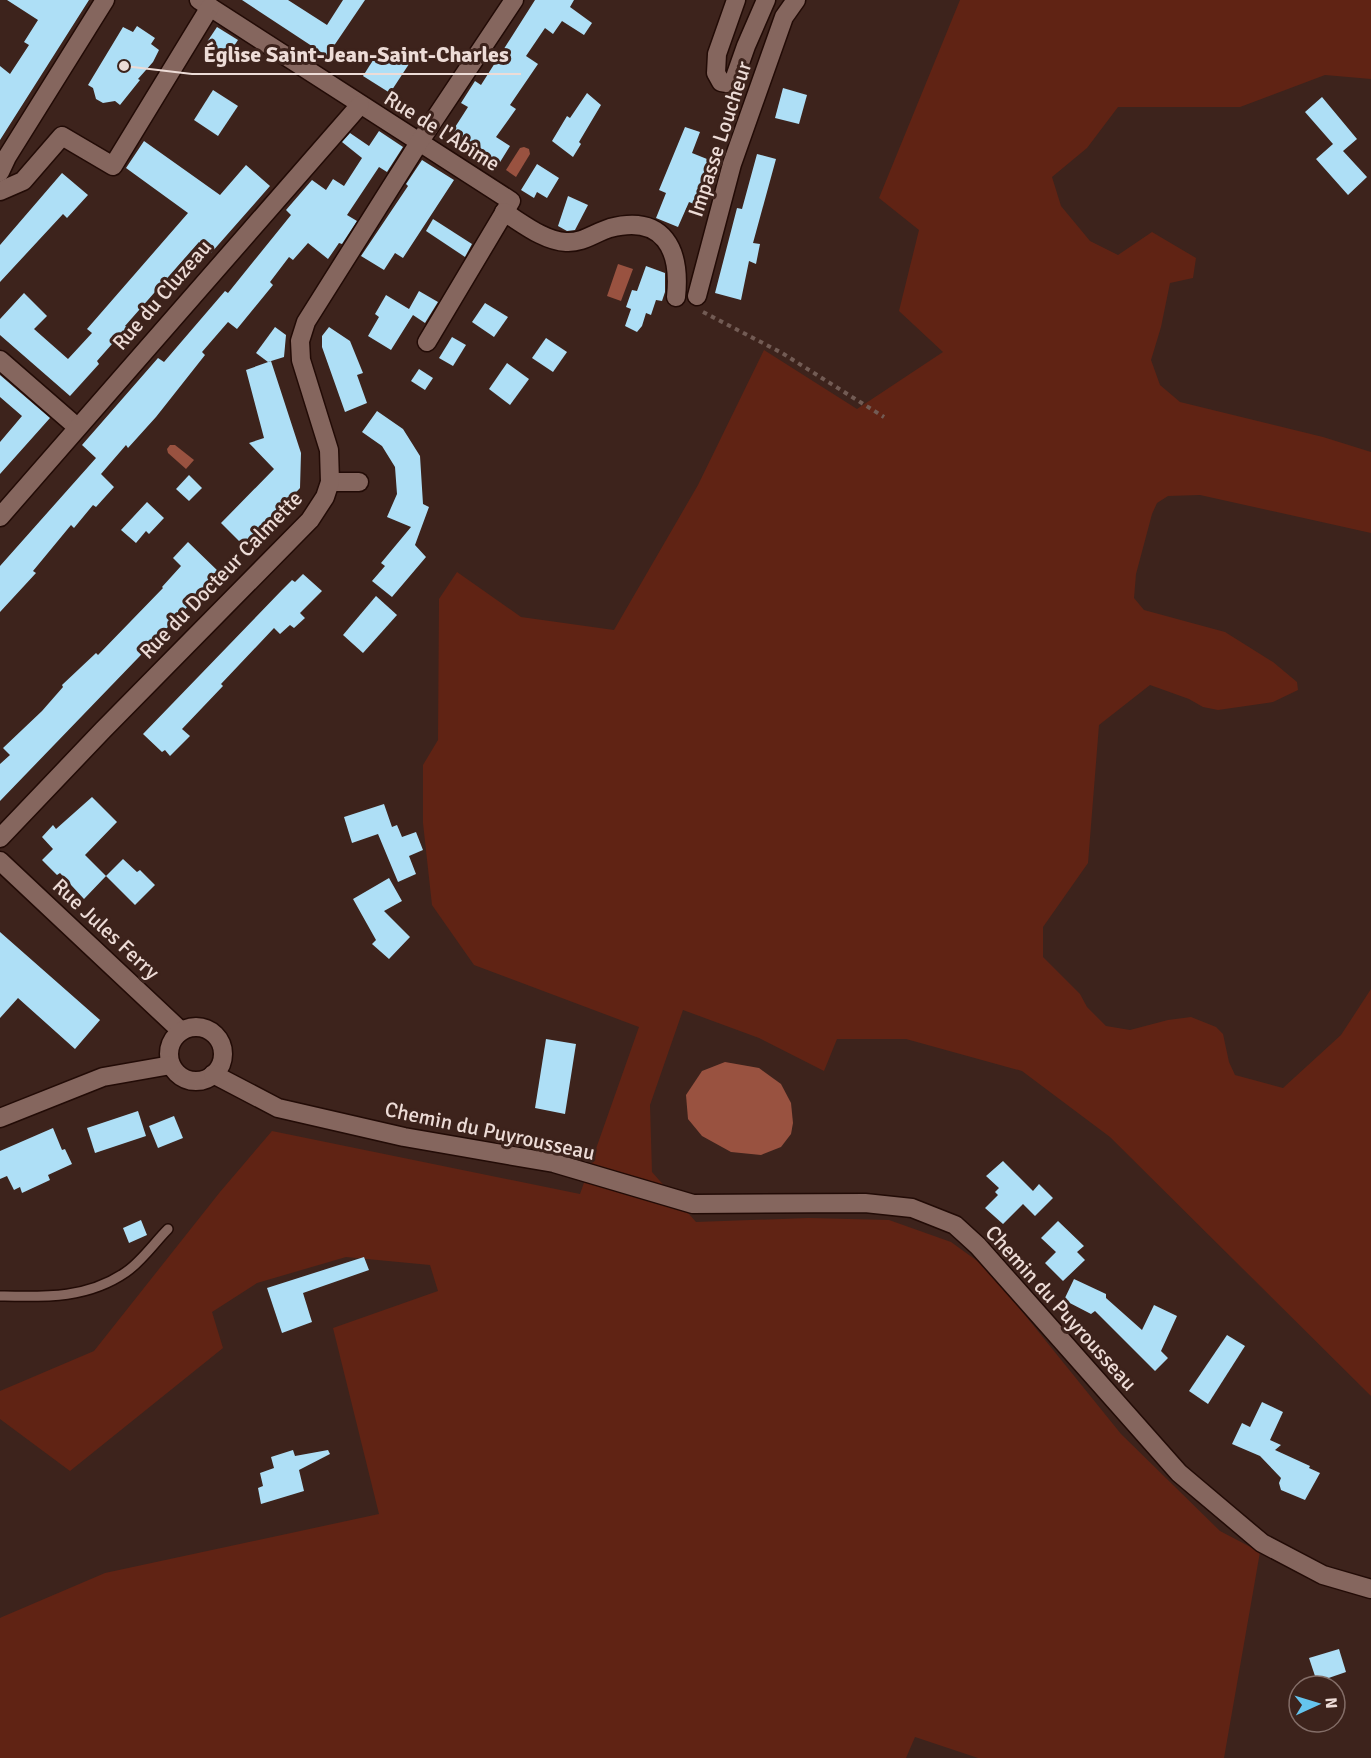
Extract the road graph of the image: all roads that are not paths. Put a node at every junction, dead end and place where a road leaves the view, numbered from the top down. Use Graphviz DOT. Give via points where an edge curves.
graph roads {
  1 [pos="105,0"];
  2 [pos="514,0"];
  3 [pos="736,0"];
  4 [pos="766,0"];
  5 [pos="796,0"];
  6 [pos="205,4"];
  7 [pos="360,105"];
  8 [pos="420,141"];
  9 [pos="0,172"];
  10 [pos="0,191"];
  11 [pos="507,207"];
  12 [pos="697,296"];
  13 [pos="676,297"];
  14 [pos="427,342"];
  15 [pos="0,360"];
  16 [pos="77,427"];
  17 [pos="330,482"];
  18 [pos="359,482"];
  19 [pos="0,517"];
  20 [pos="0,838"];
  21 [pos="0,861"];
  22 [pos="181,1031"];
  23 [pos="171,1065"];
  24 [pos="213,1074"];
  25 [pos="0,1118"];
  26 [pos="168,1229"];
  27 [pos="0,1296"];
  28 [pos="1371,1589"];
  1 -- 9 [label="street"];
  2 -- 8 [label="street, Rue du Docteur Calmette"];
  3 -- 4 [label="street, Impasse Loucheur" via="717,54 716,74 721,82 727,83 734,80"];
  5 -- 12 [label="street, Impasse Loucheur" via="784,17 732,164"];
  6 -- 7 [label="street, Rue de l'Abîme"];
  6 -- 10 [label="street" via="113,166 62,136 23,181"];
  7 -- 8 [label="street, Rue de l'Abîme"];
  7 -- 16 [label="street, Rue du Cluzeau"];
  8 -- 11 [label="street, Rue de l'Abîme"];
  8 -- 17 [label="street, Rue du Docteur Calmette" via="306,322 300,341 301,360 329,450"];
  11 -- 13 [label="street, Rue de l'Abîme" via="537,232 563,242 580,242 609,228 633,225 652,230 666,239 674,252"];
  11 -- 14 [label="street"];
  15 -- 16 [label="street"];
  16 -- 19 [label="street, Rue du Cluzeau"];
  17 -- 18 [label="street"];
  17 -- 20 [label="street, Rue du Docteur Calmette" via="325,498 310,520"];
  21 -- 22 [label="street, Rue Jules Ferry"];
  22 -- 23 [label="street" via="170,1047"];
  22 -- 24 [label="street" via="201,1027 216,1036 223,1054"];
  23 -- 24 [label="street" via="178,1074 196,1081"];
  23 -- 25 [label="street" via="104,1077"];
  24 -- 28 [label="street, Chemin du Puyrousseau" via="278,1108 404,1137 554,1163 693,1204 865,1203 912,1208 955,1226 978,1246 1179,1473 1262,1543 1323,1575"];
  26 -- 27 [label="lane" via="128,1272 105,1284 49,1297"];
}
